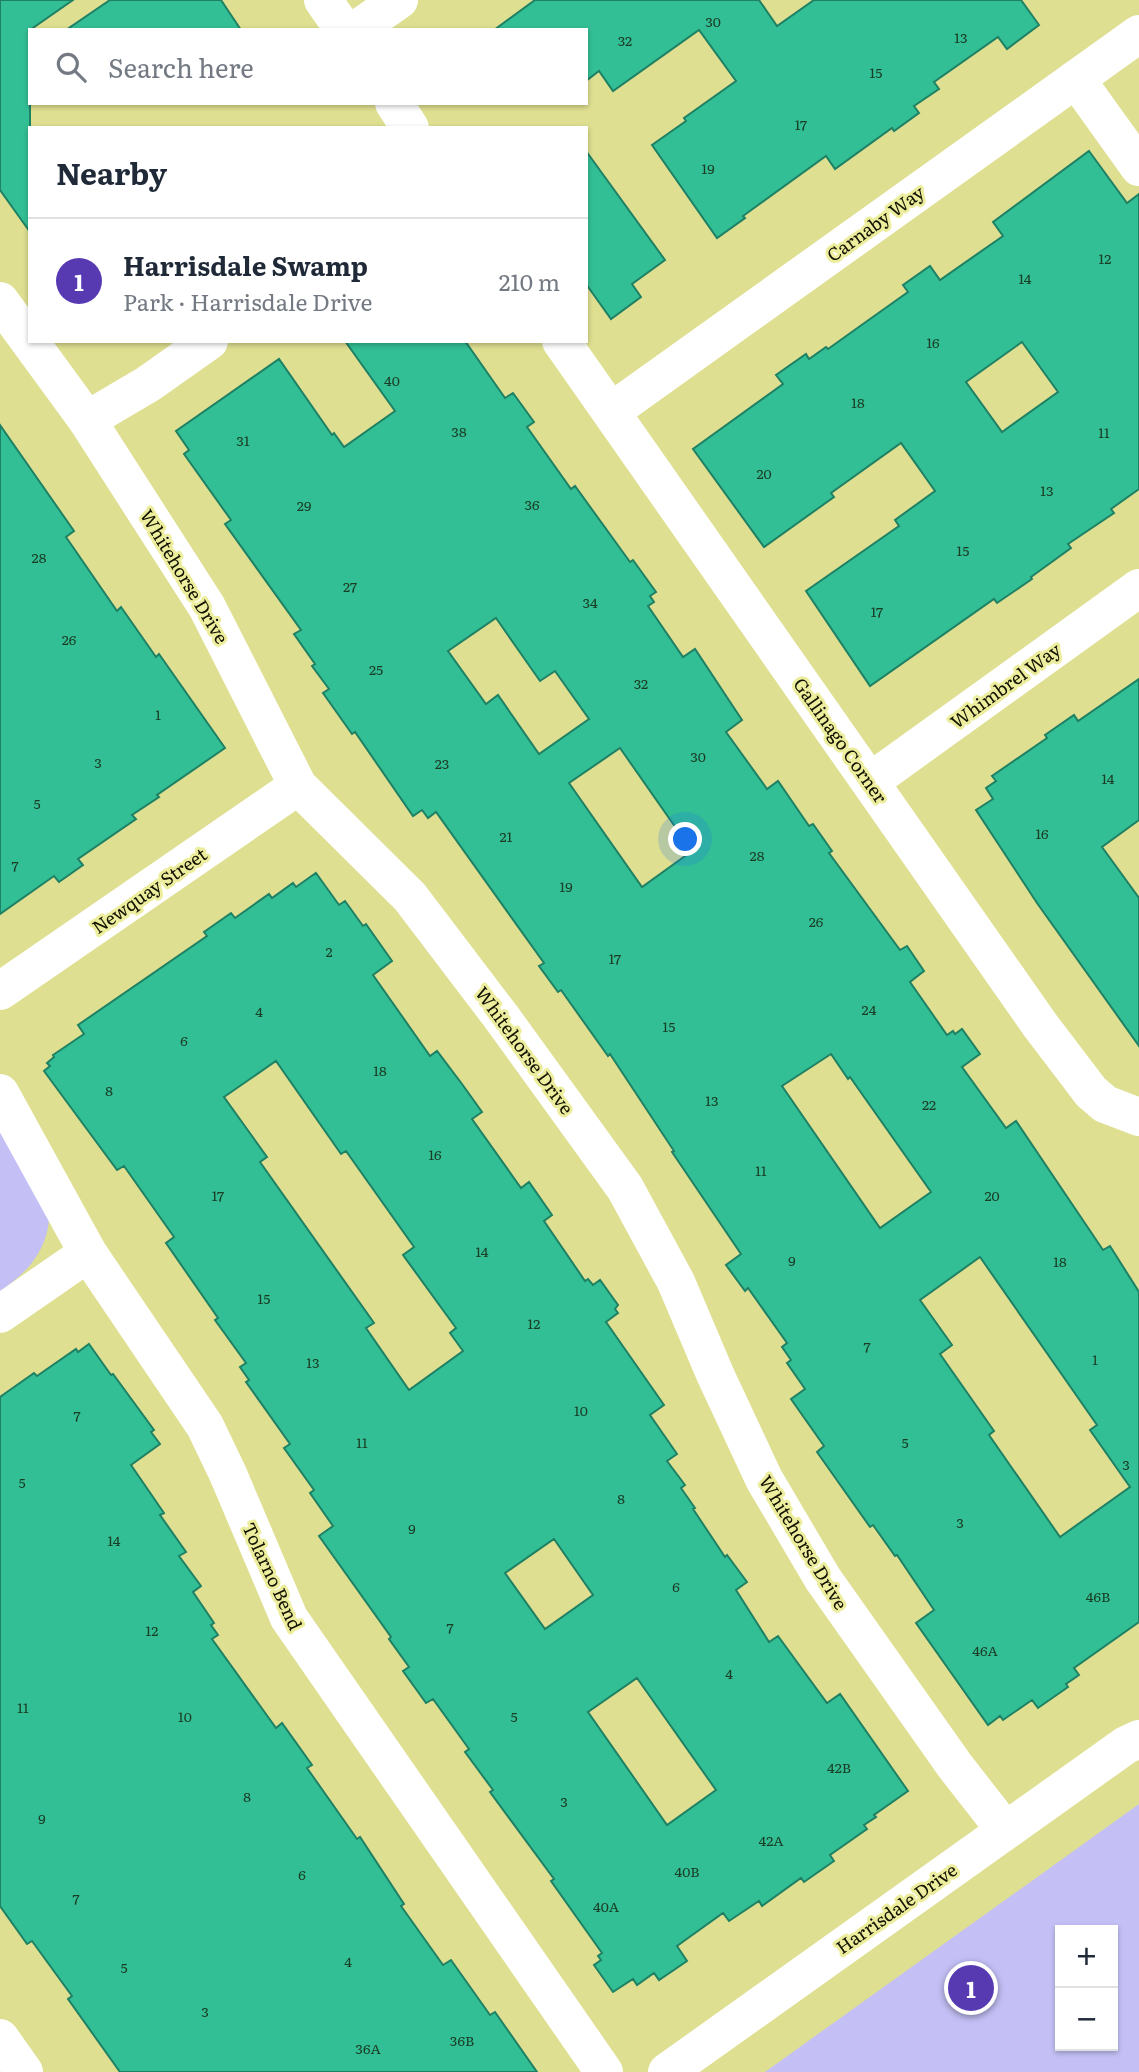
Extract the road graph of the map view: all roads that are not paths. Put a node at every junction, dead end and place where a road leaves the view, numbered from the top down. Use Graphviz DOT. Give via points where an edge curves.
graph roads {
  1 [pos="323,0"];
  2 [pos="398,0"];
  3 [pos="343,28"];
  4 [pos="359,28"];
  5 [pos="1139,34"];
  6 [pos="1076,79"];
  7 [pos="395,105"];
  8 [pos="409,126"];
  9 [pos="1139,167"];
  10 [pos="0,301"];
  11 [pos="28,339"];
  12 [pos="31,343"];
  13 [pos="206,343"];
  14 [pos="562,343"];
  15 [pos="611,411"];
  16 [pos="87,420"];
  17 [pos="1139,588"];
  18 [pos="871,782"];
  19 [pos="298,786"];
  20 [pos="0,991"];
  21 [pos="0,1093"];
  22 [pos="1139,1117"];
  23 [pos="88,1253"];
  24 [pos="0,1314"];
  25 [pos="1135,1739"];
  26 [pos="1005,1830"];
  27 [pos="0,2038"];
  28 [pos="24,2072"];
  29 [pos="604,2072"];
  30 [pos="667,2072"];
  1 -- 3 [label="street"];
  2 -- 4 [label="street"];
  5 -- 6 [label="street, Carnaby Way"];
  6 -- 9 [label="street"];
  6 -- 15 [label="street, Carnaby Way"];
  7 -- 8 [label="street"];
  10 -- 11 [label="street, Whitehorse Drive"];
  12 -- 16 [label="street, Whitehorse Drive"];
  13 -- 16 [label="street"];
  14 -- 15 [label="street, Gallinago Corner"];
  15 -- 18 [label="street, Gallinago Corner"];
  16 -- 19 [label="street, Whitehorse Drive" via="207,607"];
  17 -- 18 [label="street, Whimbrel Way"];
  18 -- 22 [label="street, Gallinago Corner" via="1091,1092 1105,1104"];
  19 -- 20 [label="street, Newquay Street"];
  19 -- 26 [label="street, Whitehorse Drive" via="410,897 625,1188 676,1282 764,1479 823,1579"];
  21 -- 23 [label="street, Tolarno Bend"];
  23 -- 24 [label="street"];
  23 -- 29 [label="street, Tolarno Bend" via="205,1426 289,1618"];
  25 -- 26 [label="street, Harrisdale Drive"];
  26 -- 30 [label="street, Harrisdale Drive"];
  27 -- 28 [label="street"];
}
